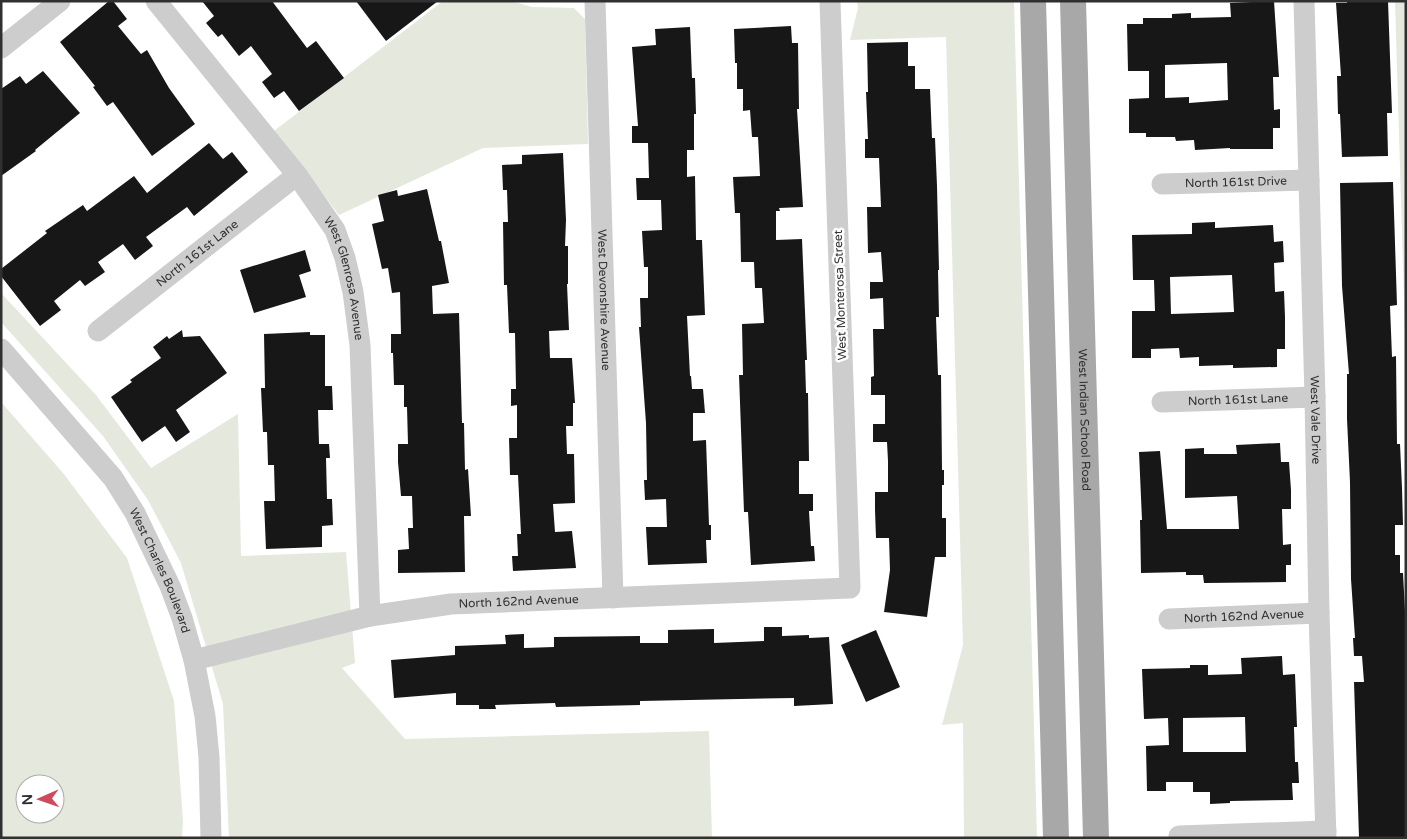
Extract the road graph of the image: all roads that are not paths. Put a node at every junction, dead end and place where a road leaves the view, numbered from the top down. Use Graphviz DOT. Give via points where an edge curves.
graph roads {
  1 [pos="60,1"];
  2 [pos="156,1"];
  3 [pos="595,1"];
  4 [pos="830,1"];
  5 [pos="1032,1"];
  6 [pos="1073,1"];
  7 [pos="1304,1"];
  8 [pos="1,48"];
  9 [pos="297,175"];
  10 [pos="1309,180"];
  11 [pos="1162,184"];
  12 [pos="98,331"];
  13 [pos="1,349"];
  14 [pos="1315,397"];
  15 [pos="1162,402"];
  16 [pos="850,588"];
  17 [pos="613,598"];
  18 [pos="1319,613"];
  19 [pos="370,616"];
  20 [pos="1169,619"];
  21 [pos="194,660"];
  22 [pos="1326,835"];
  23 [pos="1179,836"];
  24 [pos="211,838"];
  25 [pos="1056,838"];
  26 [pos="1096,838"];
  1 -- 8 [label="street"];
  2 -- 9 [label="street, West Glenrosa Avenue"];
  3 -- 17 [label="street, West Devonshire Avenue"];
  4 -- 16 [label="street, West Monterosa Street"];
  5 -- 25 [label="main road"];
  6 -- 26 [label="main road, West Indian School Road"];
  7 -- 10 [label="street, West Vale Drive"];
  9 -- 12 [label="street, North 161st Lane"];
  9 -- 19 [label="street, West Glenrosa Avenue" via="335,230 346,258 353,292 360,345"];
  10 -- 11 [label="street, North 161st Drive"];
  10 -- 14 [label="street, West Vale Drive"];
  13 -- 21 [label="street, West Charles Boulevard" via="90,450 135,512 170,586"];
  14 -- 15 [label="street, North 161st Lane"];
  14 -- 18 [label="street, West Vale Drive"];
  16 -- 17 [label="street, North 162nd Avenue"];
  17 -- 19 [label="street, North 162nd Avenue" via="450,604"];
  18 -- 20 [label="street, North 162nd Avenue"];
  18 -- 22 [label="street, West Vale Drive"];
  19 -- 21 [label="street, North 162nd Avenue"];
  21 -- 24 [label="street, West Charles Boulevard" via="205,716"];
  22 -- 23 [label="street"];
}
